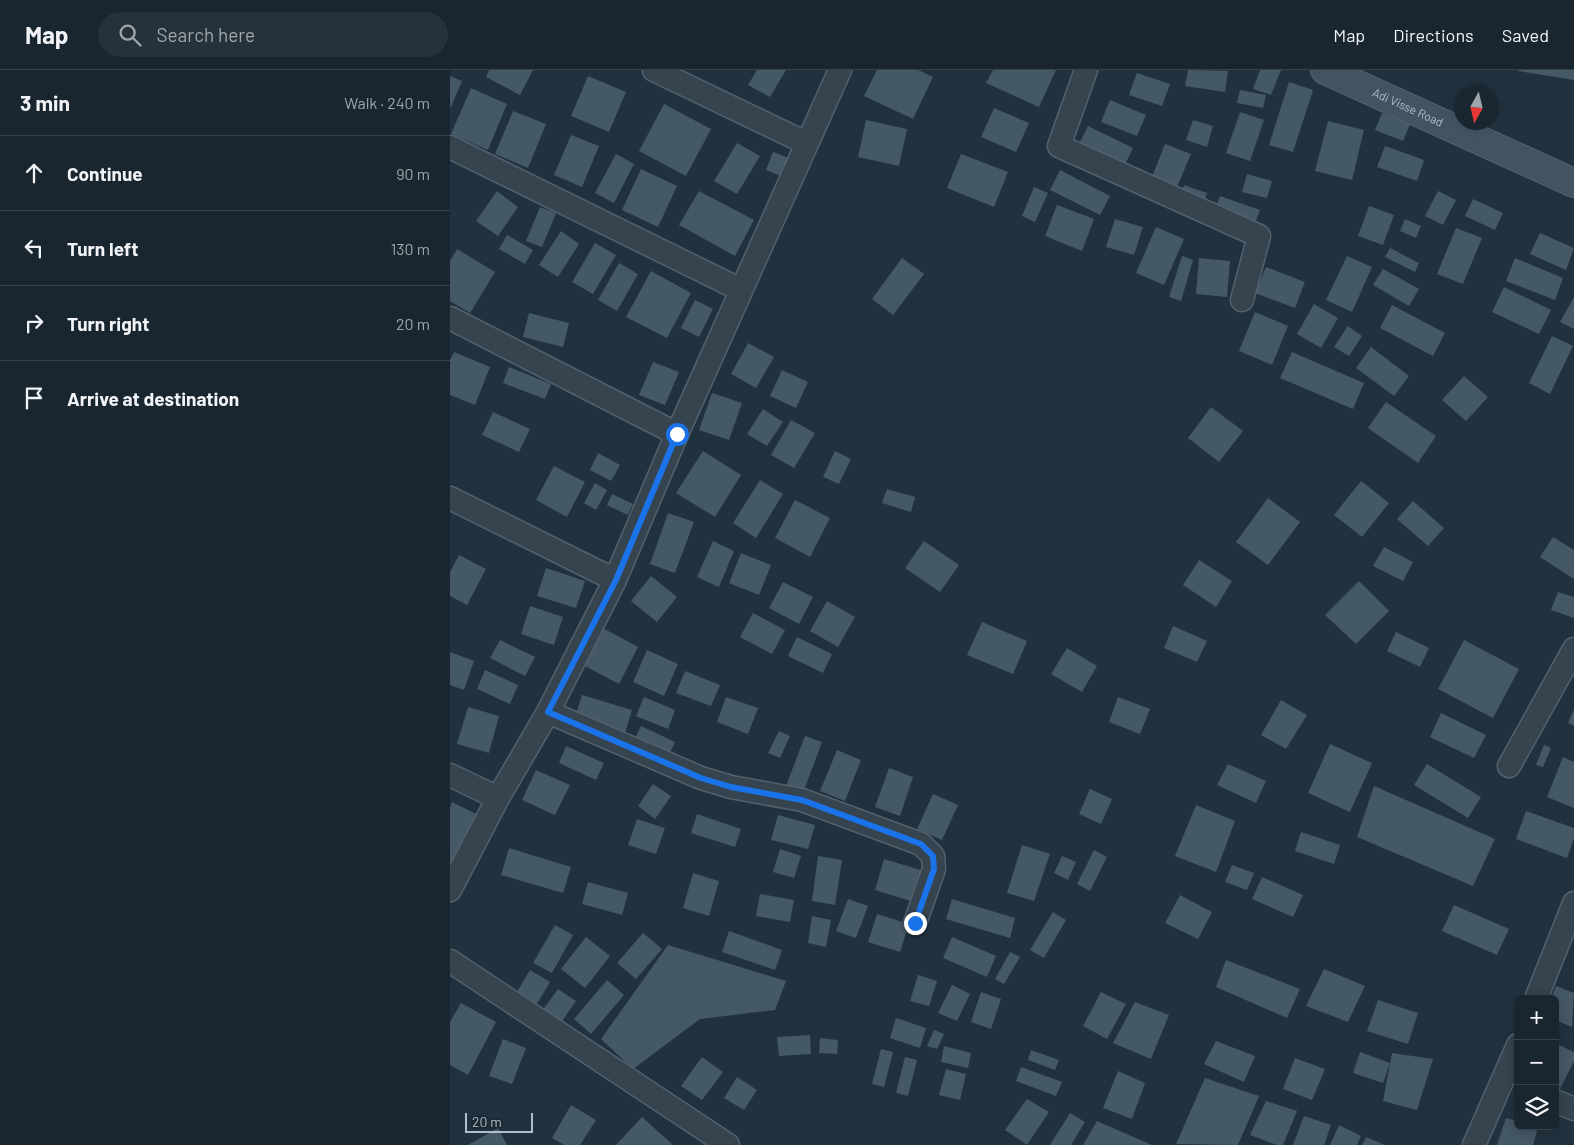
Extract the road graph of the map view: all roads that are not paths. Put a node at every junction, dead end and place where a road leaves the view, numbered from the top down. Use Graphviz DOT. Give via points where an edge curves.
graph roads {
  1 [pos="654,70"];
  2 [pos="840,70"];
  3 [pos="1086,70"];
  4 [pos="1325,70"];
  5 [pos="806,143"];
  6 [pos="450,147"];
  7 [pos="1574,183"];
  8 [pos="741,290"];
  9 [pos="1242,300"];
  10 [pos="450,318"];
  11 [pos="677,434"];
  12 [pos="450,498"];
  13 [pos="616,580"];
  14 [pos="1574,649"];
  15 [pos="548,712"];
  16 [pos="1510,766"];
  17 [pos="450,775"];
  18 [pos="498,798"];
  19 [pos="450,890"];
  20 [pos="1574,903"];
  21 [pos="915,923"];
  22 [pos="450,962"];
  23 [pos="1538,995"];
  24 [pos="1514,1066"];
  25 [pos="1511,1082"];
  26 [pos="1559,1103"];
  27 [pos="1574,1109"];
  28 [pos="728,1145"];
  29 [pos="1474,1145"];
  1 -- 5 [label="street"];
  2 -- 5 [label="street"];
  3 -- 9 [label="street" via="1059,146 1259,236"];
  4 -- 7 [label="street, Adi Visse Road"];
  5 -- 8 [label="street"];
  6 -- 8 [label="street"];
  8 -- 11 [label="street"];
  10 -- 11 [label="street"];
  11 -- 13 [label="street"];
  12 -- 13 [label="street"];
  13 -- 15 [label="street"];
  14 -- 16 [label="street"];
  15 -- 18 [label="street"];
  15 -- 21 [label="street" via="701,778 802,800 921,844 933,856 934,869"];
  17 -- 18 [label="street"];
  18 -- 19 [label="street"];
  20 -- 23 [label="street"];
  22 -- 28 [label="street"];
  24 -- 25 [label="street"];
  25 -- 29 [label="street"];
  26 -- 27 [label="street"];
}
